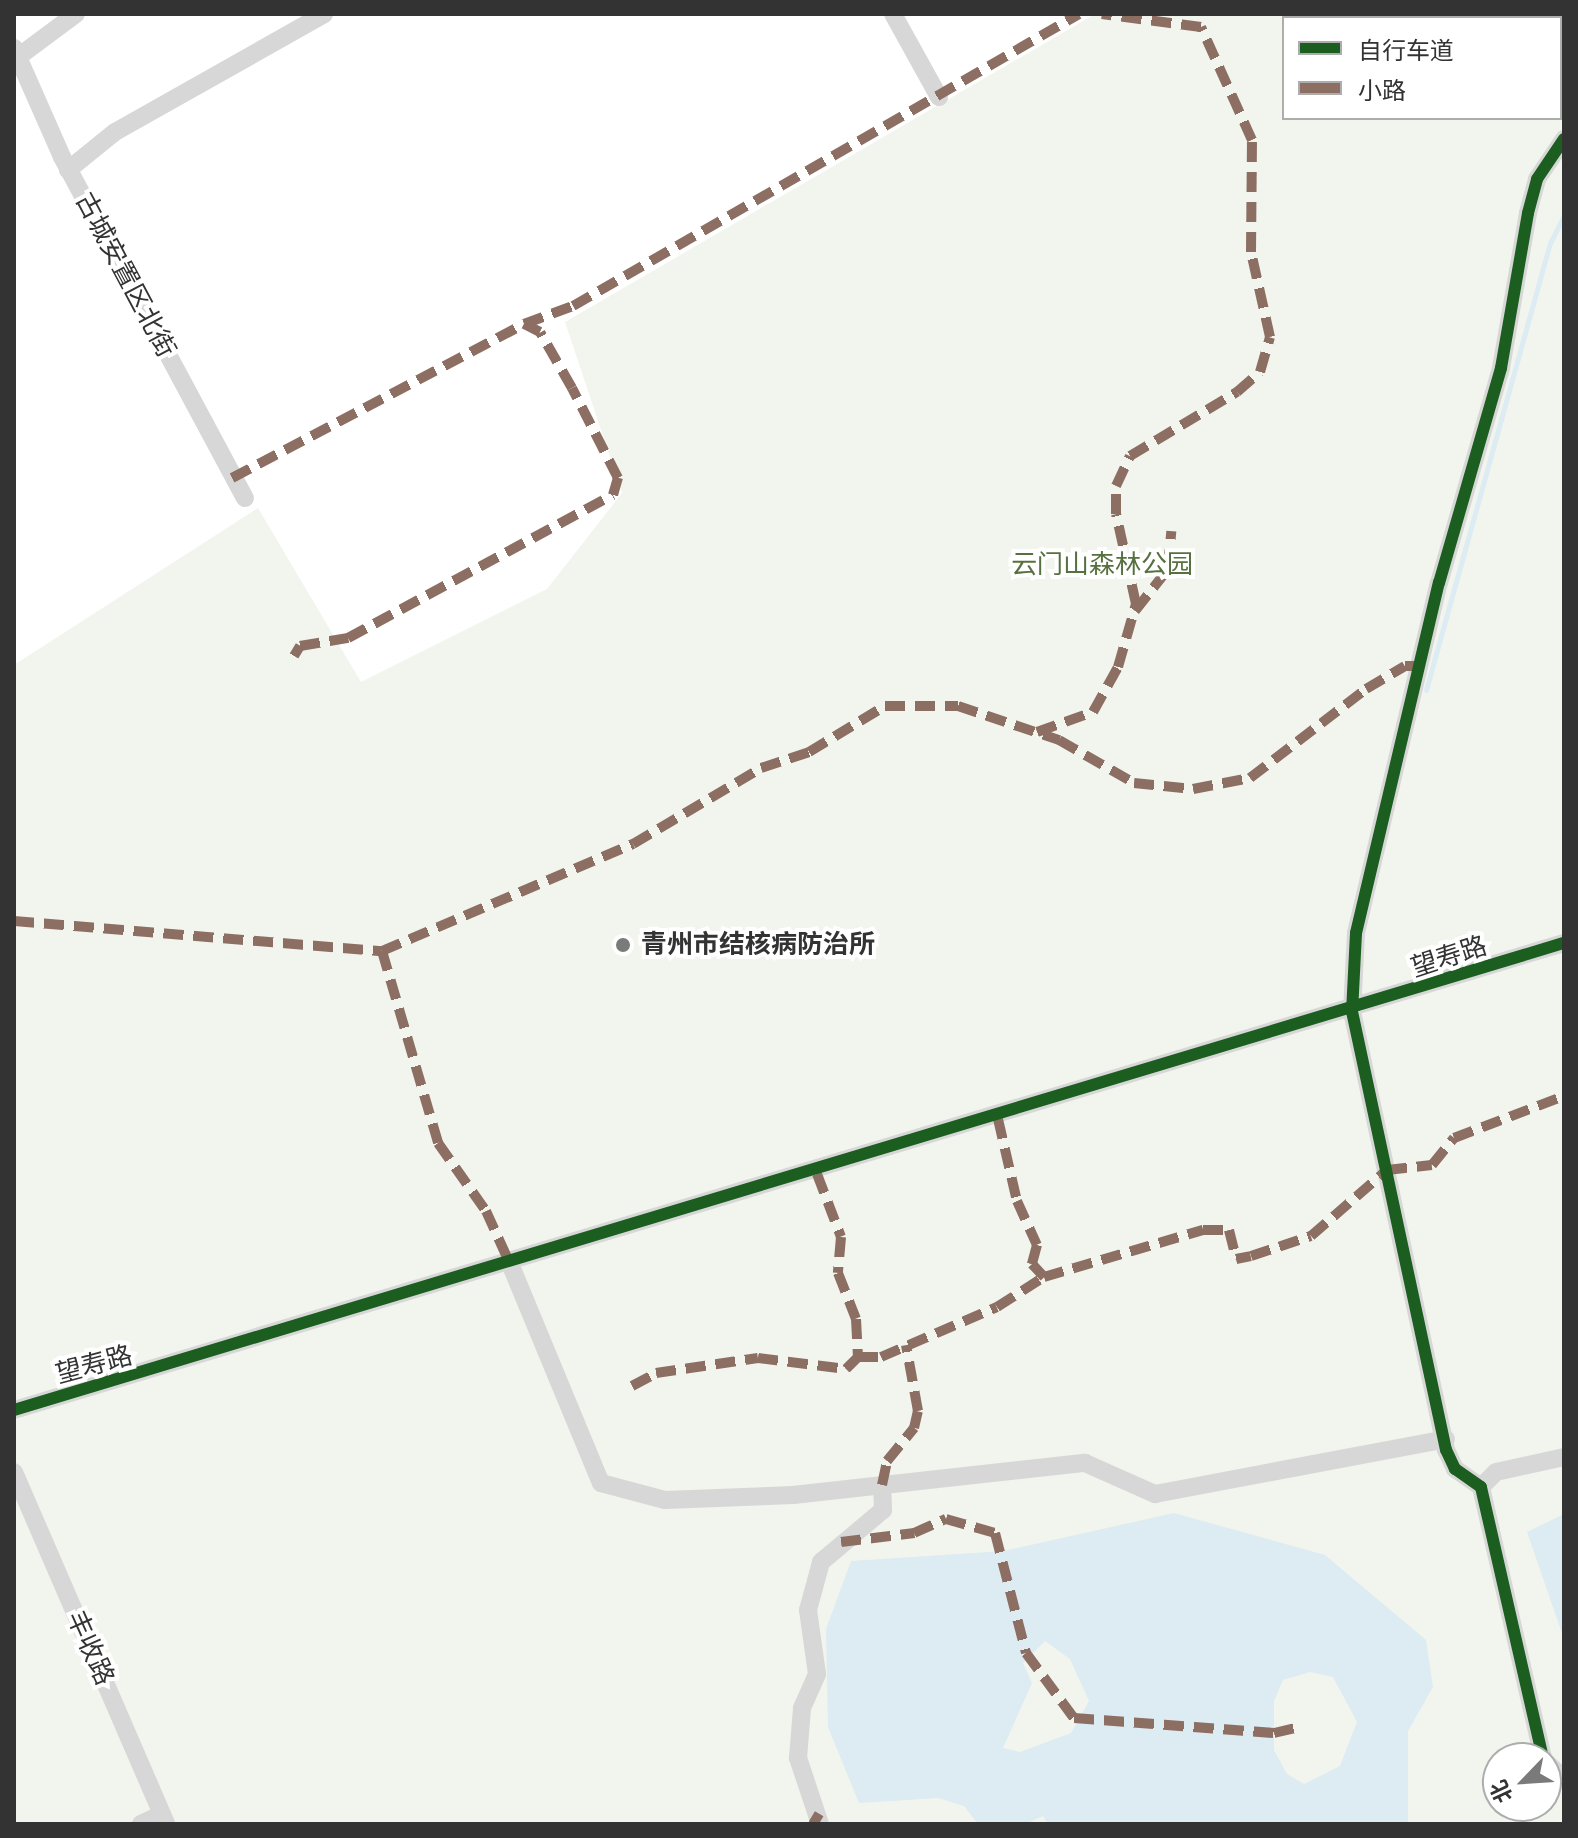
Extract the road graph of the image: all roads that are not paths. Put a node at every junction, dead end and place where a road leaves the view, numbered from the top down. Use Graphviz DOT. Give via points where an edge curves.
graph roads {
  1 [pos="76,14"];
  2 [pos="324,14"];
  3 [pos="893,14"];
  4 [pos="16,52"];
  5 [pos="939,97"];
  6 [pos="1564,139"];
  7 [pos="68,170"];
  8 [pos="245,498"];
  9 [pos="1564,943"];
  10 [pos="1352,1012"];
  11 [pos="511,1266"];
  12 [pos="14,1410"];
  13 [pos="1446,1439"];
  14 [pos="1564,1457"];
  15 [pos="14,1472"];
  16 [pos="882,1485"];
  17 [pos="1481,1487"];
  18 [pos="1540,1742"];
  19 [pos="164,1819"];
  20 [pos="141,1824"];
  21 [pos="820,1824"];
  1 -- 4 [label="street"];
  2 -- 7 [label="street" via="115,132"];
  3 -- 5 [label="street"];
  4 -- 7 [label="street, 古城安置区北街"];
  6 -- 10 [label="street" via="1537,179 1528,213 1501,368 1439,583 1356,933"];
  7 -- 8 [label="street, 古城安置区北街"];
  9 -- 10 [label="street, 望寿路"];
  10 -- 11 [label="street, 望寿路"];
  10 -- 13 [label="street"];
  11 -- 12 [label="street, 望寿路"];
  11 -- 16 [label="street" via="601,1483 665,1500"];
  13 -- 16 [label="street" via="1302,1472 1155,1494 1085,1463"];
  13 -- 17 [label="street" via="1455,1469"];
  14 -- 17 [label="street" via="1496,1472"];
  15 -- 19 [label="street, 丰收路"];
  16 -- 21 [label="street" via="883,1510 821,1562 808,1610 817,1674 802,1708 798,1758"];
  17 -- 18 [label="street"];
  19 -- 20 [label="street"];
}
